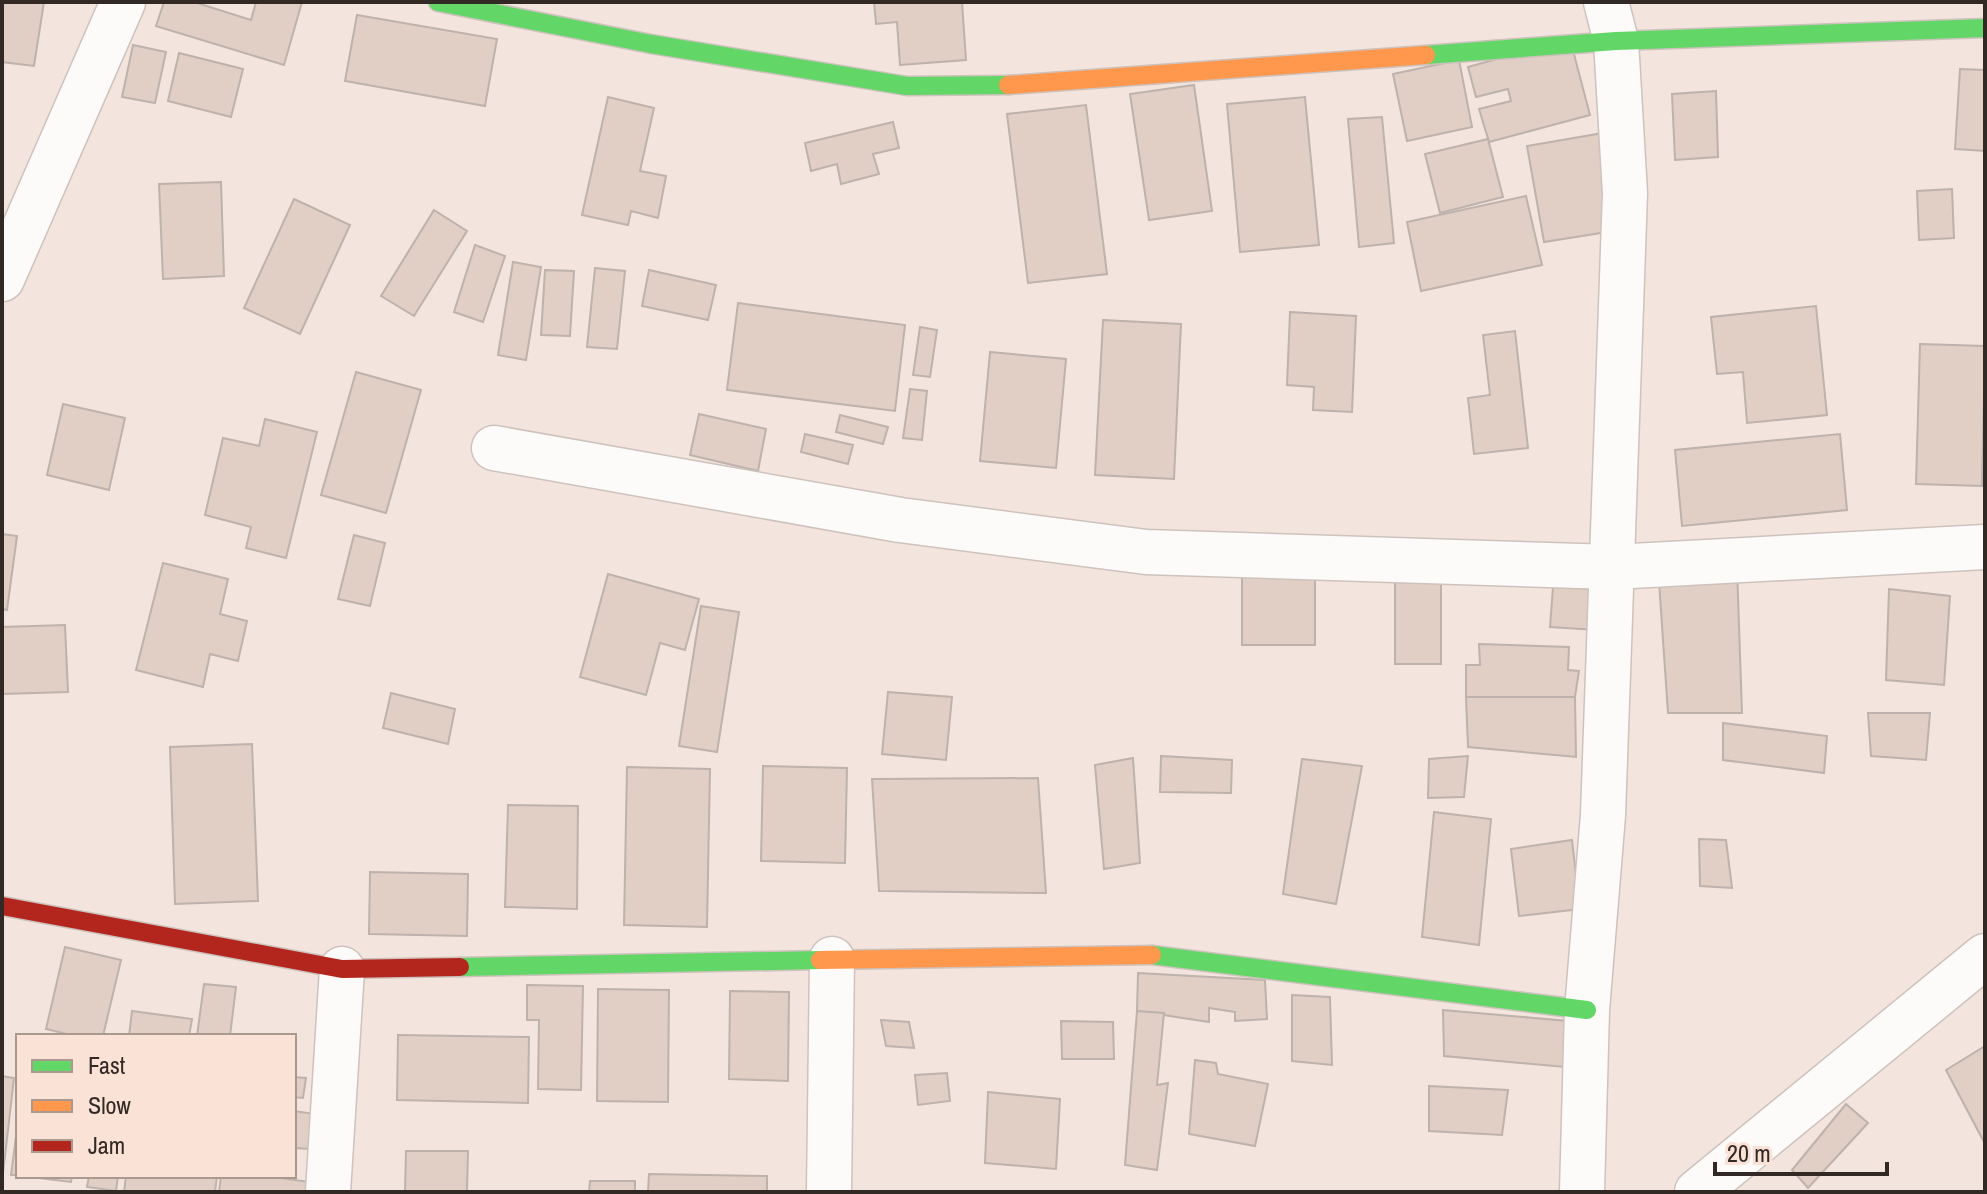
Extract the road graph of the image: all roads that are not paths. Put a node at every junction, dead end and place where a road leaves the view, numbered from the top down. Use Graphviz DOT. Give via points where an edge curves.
graph roads {
  1 [pos="123,2"];
  2 [pos="438,2"];
  3 [pos="1611,21"];
  4 [pos="1985,28"];
  5 [pos="2,279"];
  6 [pos="494,448"];
  7 [pos="1985,547"];
  8 [pos="1613,567"];
  9 [pos="2,906"];
  10 [pos="1985,956"];
  11 [pos="832,959"];
  12 [pos="342,969"];
  13 [pos="1587,1010"];
  14 [pos="328,1192"];
  15 [pos="829,1192"];
  16 [pos="1582,1192"];
  17 [pos="1697,1192"];
  1 -- 5 [label="street"];
  2 -- 3 [label="street" via="681,49 907,86 960,88"];
  3 -- 4 [label="street"];
  3 -- 8 [label="street" via="1625,193"];
  6 -- 8 [label="street" via="900,520 1146,552"];
  7 -- 8 [label="street"];
  8 -- 13 [label="street" via="1603,815"];
  9 -- 12 [label="street"];
  10 -- 17 [label="street"];
  11 -- 12 [label="street"];
  11 -- 13 [label="street" via="1148,954"];
  11 -- 15 [label="street"];
  12 -- 14 [label="street"];
  13 -- 16 [label="street"];
}
